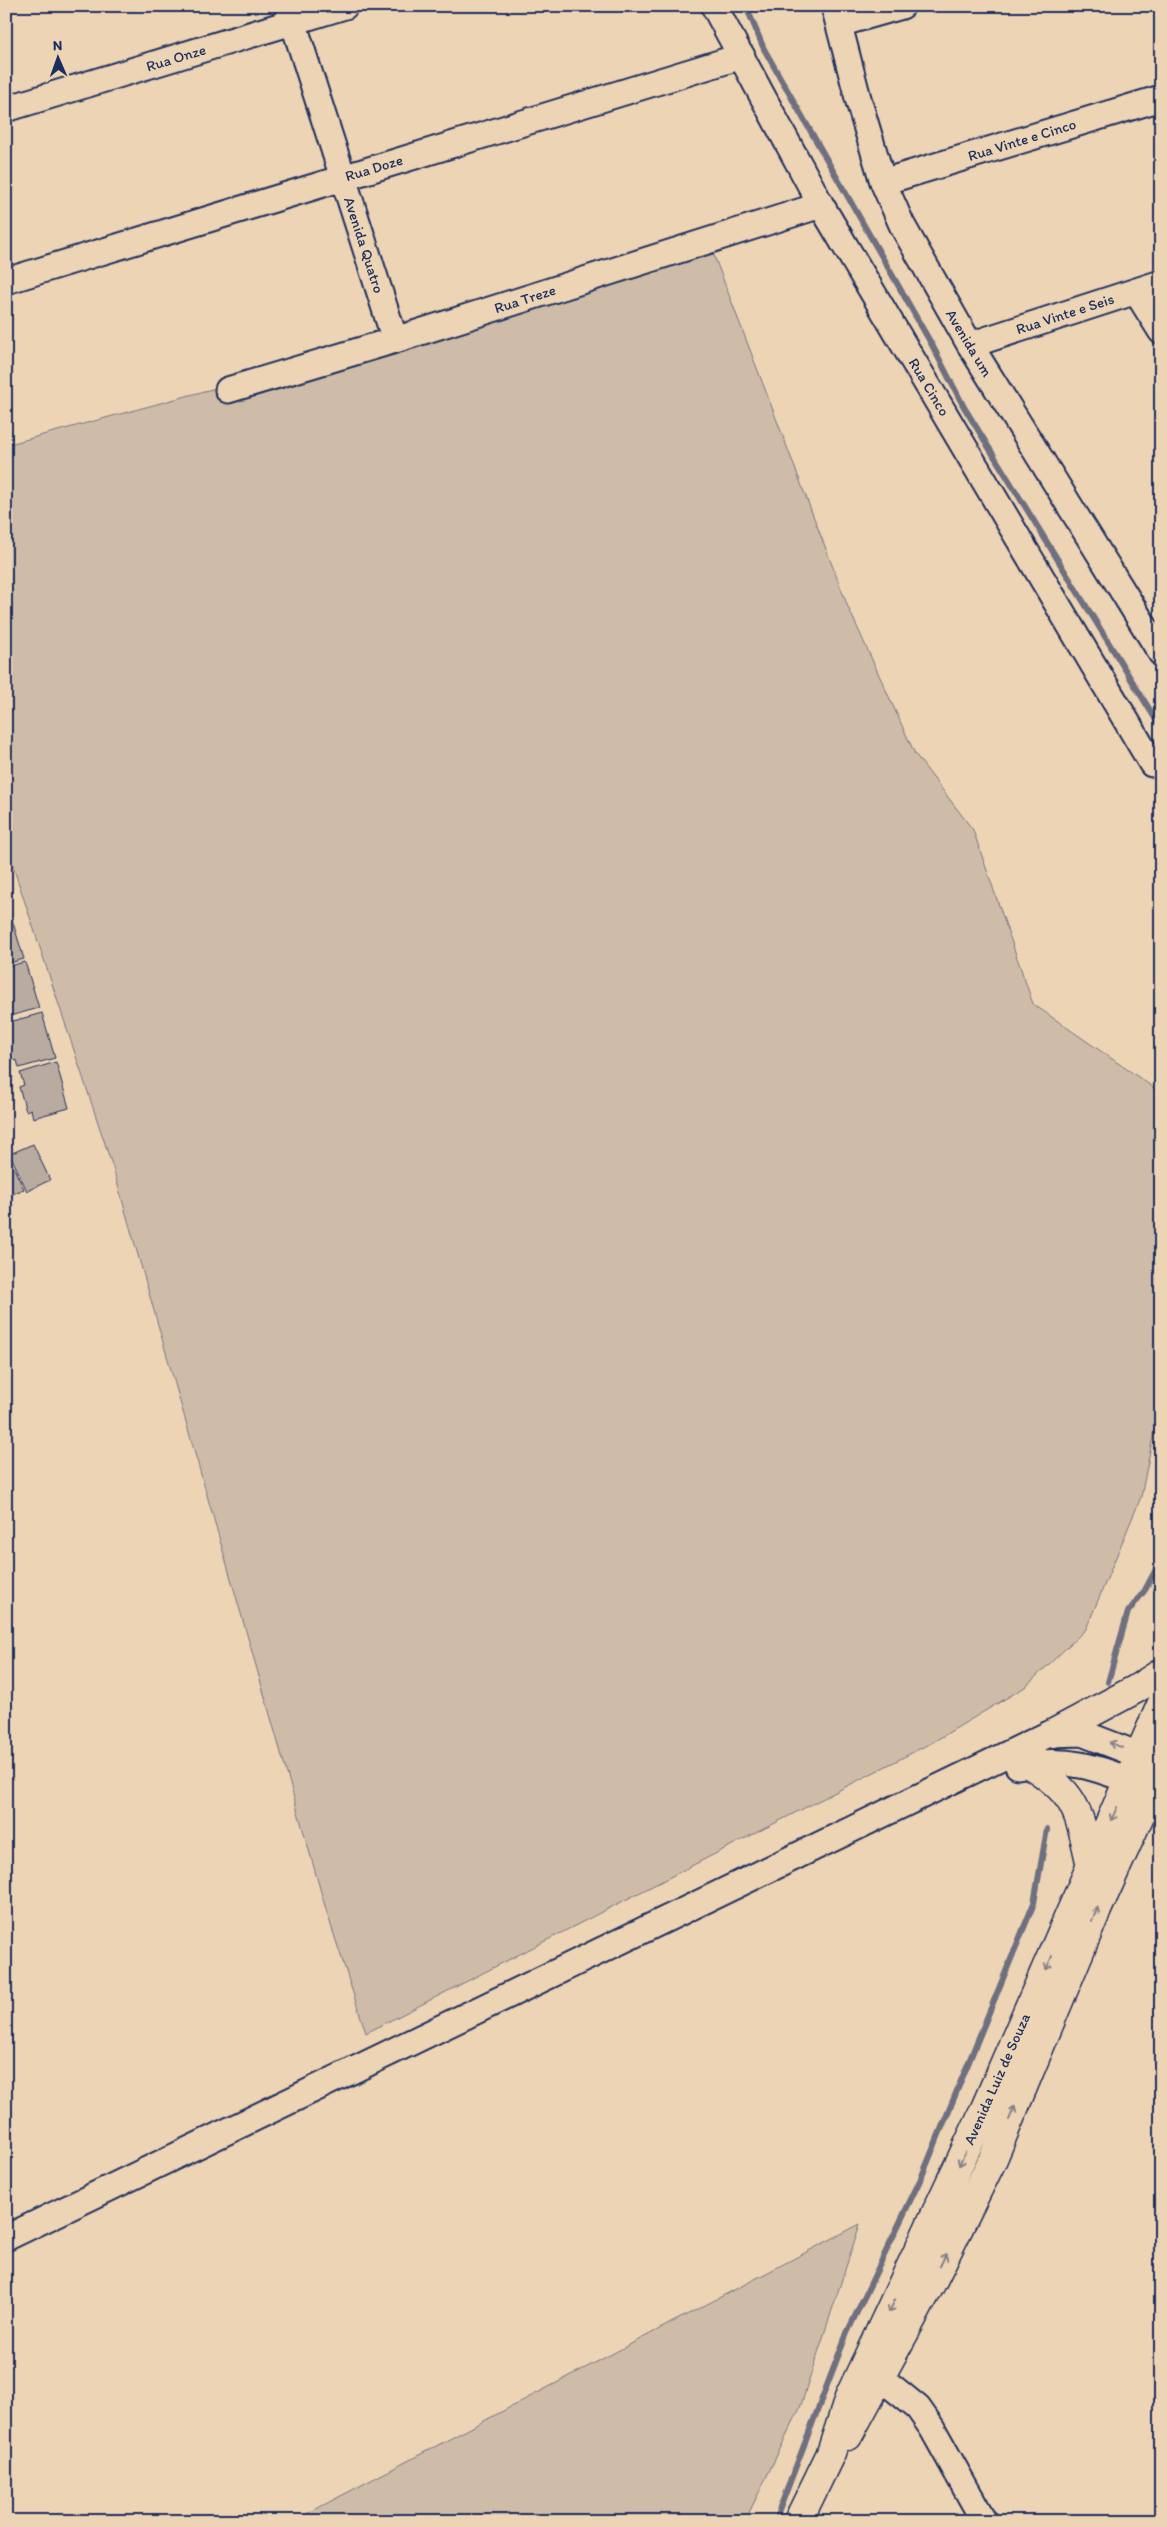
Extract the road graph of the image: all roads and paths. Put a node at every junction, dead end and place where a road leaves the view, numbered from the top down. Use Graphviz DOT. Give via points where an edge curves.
graph roads {
  1 [pos="345,6"];
  2 [pos="714,6"];
  3 [pos="902,6"];
  4 [pos="291,14"];
  5 [pos="837,15"];
  6 [pos="742,56"];
  7 [pos="1161,98"];
  8 [pos="6,109"];
  9 [pos="342,177"];
  10 [pos="883,182"];
  11 [pos="821,205"];
  12 [pos="6,281"];
  13 [pos="1161,284"];
  14 [pos="1136,291"];
  15 [pos="1161,330"];
  16 [pos="395,340"];
  17 [pos="970,345"];
  18 [pos="228,390"];
  19 [pos="1161,653"];
  20 [pos="1152,764"];
  21 [pos="1161,1673"];
  22 [pos="1161,1705"];
  23 [pos="1054,1733"];
  24 [pos="1029,1764"];
  25 [pos="1148,1771"];
  26 [pos="943,1784"];
  27 [pos="1091,1866"];
  28 [pos="6,2238"];
  29 [pos="881,2378"];
  30 [pos="831,2452"];
  31 [pos="798,2521"];
  32 [pos="984,2521"];
  1 -- 4 [label="street, Rua Onze"];
  2 -- 6 [label="street, Rua Cinco"];
  3 -- 5 [label="street"];
  4 -- 8 [label="street, Rua Onze"];
  4 -- 9 [label="street, Avenida Quatro"];
  5 -- 10 [label="street, Avenida um"];
  6 -- 9 [label="street, Rua Doze"];
  6 -- 11 [label="street, Rua Cinco"];
  7 -- 10 [label="street, Rua Vinte e Cinco"];
  9 -- 12 [label="street, Rua Doze"];
  9 -- 16 [label="street, Avenida Quatro"];
  10 -- 17 [label="street, Avenida um" via="925,269"];
  11 -- 16 [label="street, Rua Treze"];
  11 -- 20 [label="street, Rua Cinco"];
  13 -- 14 [label="street, Rua Vinte e Seis"];
  14 -- 15 [label="street"];
  14 -- 17 [label="street, Rua Vinte e Seis"];
  16 -- 18 [label="street, Rua Treze"];
  17 -- 19 [label="street, Avenida um"];
  21 -- 23 [label="main road"];
  22 -- 25 [label="main road, Avenida Luiz de Souza"];
  25 -- 23 [label="street, one-way" via="1082,1733"];
  23 -- 26 [label="street"];
  24 -- 25 [label="street" via="1060,1761"];
  24 -- 26 [label="street"];
  24 -- 27 [label="main road" via="1058,1785 1076,1807"];
  25 -- 27 [label="main road, Avenida Luiz de Souza, one-way"];
  29 -- 25 [label="main road, Avenida Luiz de Souza, one-way" via="992,2161 1097,1910"];
  26 -- 28 [label="street"];
  27 -- 30 [label="main road, Avenida Luiz de Souza, one-way" via="950,2184 850,2395"];
  29 -- 30 [label="main road, Avenida Luiz de Souza" via="848,2436"];
  29 -- 32 [label="street" via="918,2408"];
  30 -- 31 [label="main road, Avenida Luiz de Souza"];
}
